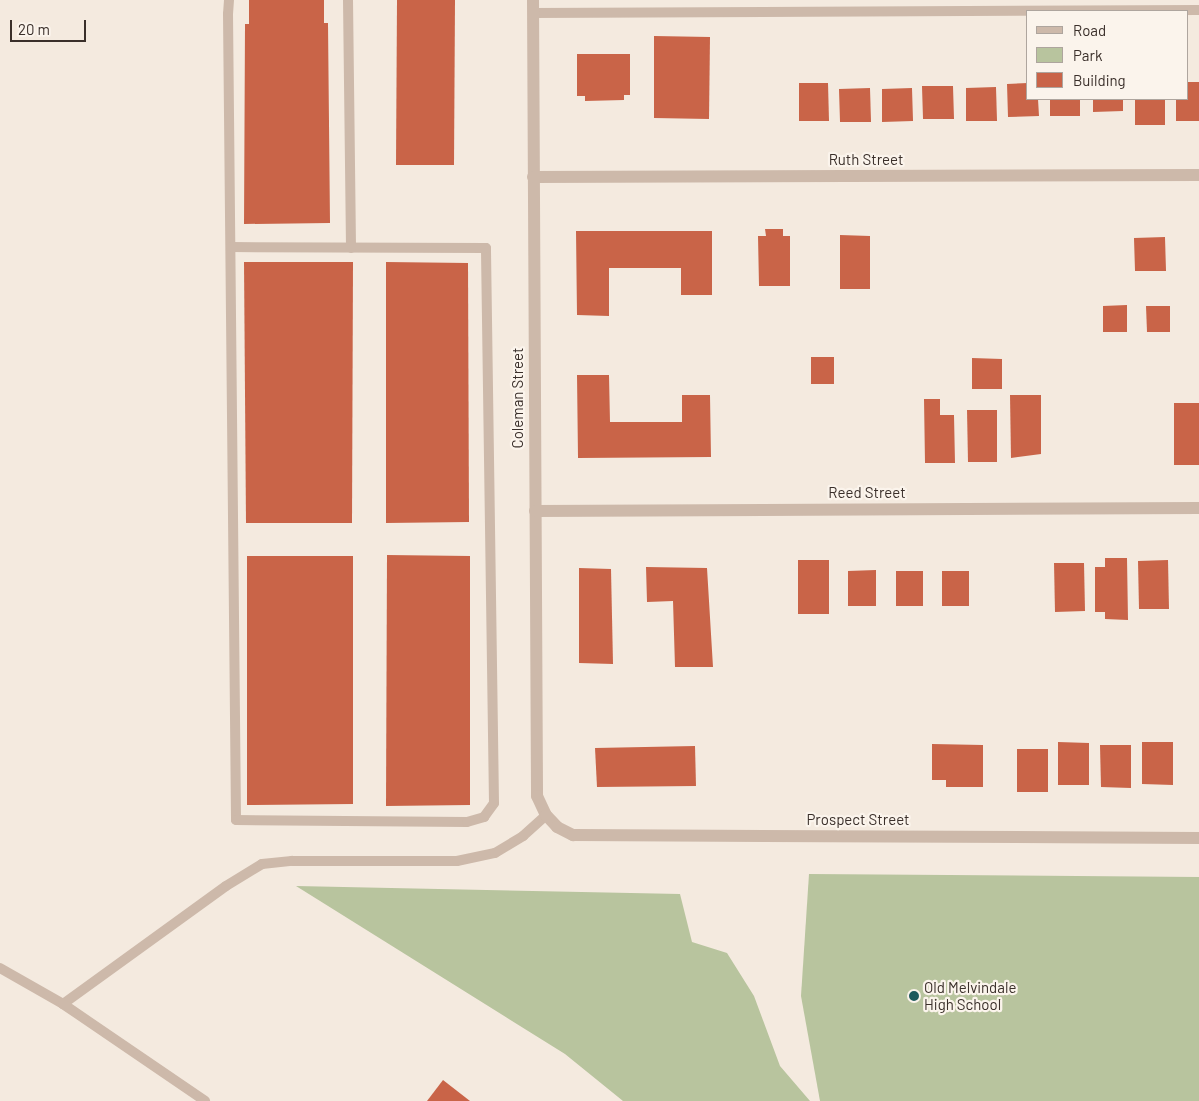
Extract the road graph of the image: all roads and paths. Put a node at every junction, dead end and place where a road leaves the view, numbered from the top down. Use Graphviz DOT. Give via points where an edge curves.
graph roads {
  1 [pos="229,0"];
  2 [pos="348,0"];
  3 [pos="533,0"];
  4 [pos="1026,11"];
  5 [pos="533,13"];
  6 [pos="1199,174"];
  7 [pos="533,177"];
  8 [pos="231,247"];
  9 [pos="351,248"];
  10 [pos="1199,508"];
  11 [pos="535,510"];
  12 [pos="537,796"];
  13 [pos="546,815"];
  14 [pos="1199,838"];
  15 [pos="0,968"];
  16 [pos="63,1004"];
  17 [pos="205,1101"];
  1 -- 8 [label="lane"];
  2 -- 9 [label="lane"];
  3 -- 5 [label="street, Coleman Street"];
  4 -- 5 [label="lane"];
  5 -- 7 [label="street, Coleman Street"];
  6 -- 7 [label="street, Ruth Street"];
  7 -- 11 [label="street, Coleman Street"];
  8 -- 9 [label="lane"];
  8 -- 9 [label="lane" via="236,820 467,822 484,818 494,803 486,248"];
  10 -- 11 [label="street, Reed Street"];
  11 -- 12 [label="street, Coleman Street"];
  12 -- 13 [label="street, Prospect Street"];
  13 -- 14 [label="street, Prospect Street" via="557,827 572,835"];
  13 -- 16 [label="lane" via="523,836 495,853 457,861 292,861 262,864 226,886"];
  15 -- 16 [label="lane"];
  16 -- 17 [label="lane"];
}
